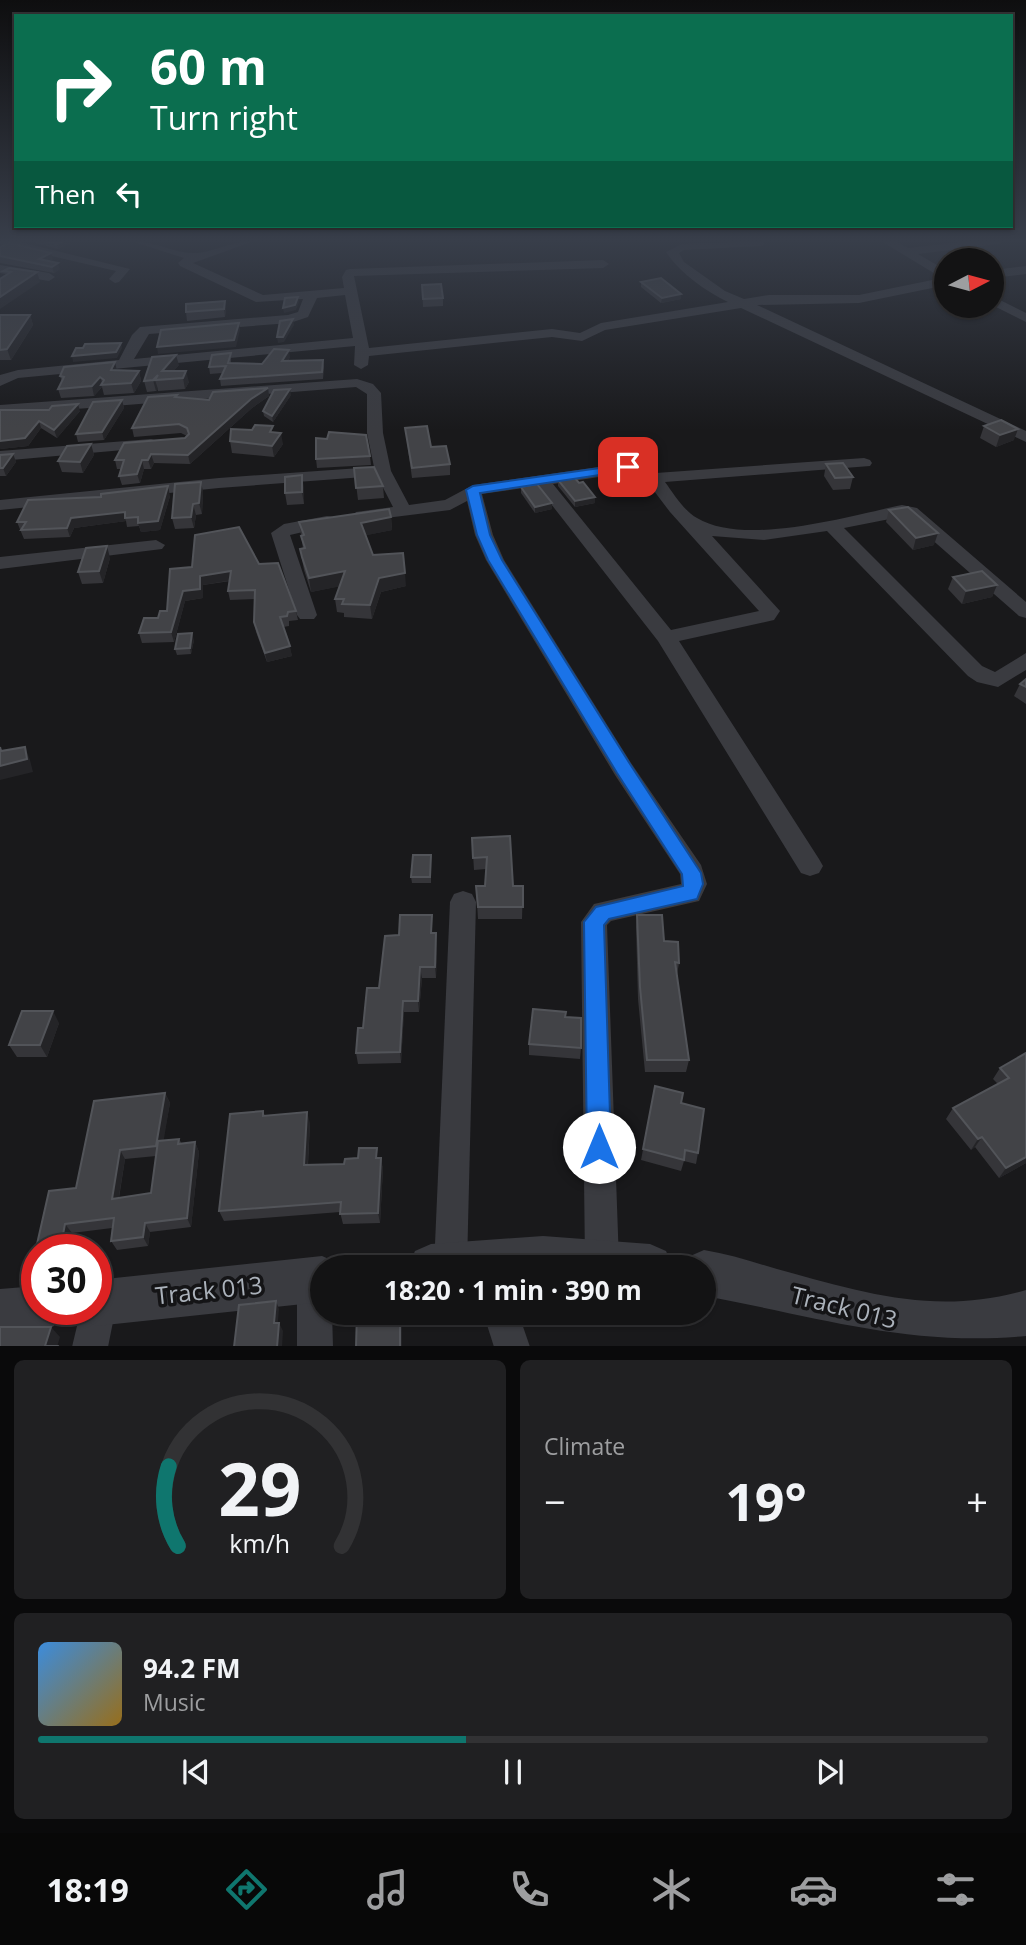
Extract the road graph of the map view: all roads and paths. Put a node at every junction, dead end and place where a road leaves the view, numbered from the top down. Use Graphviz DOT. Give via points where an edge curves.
graph roads {
  1 [pos="308,304"];
  2 [pos="355,304"];
  3 [pos="745,304"];
  4 [pos="1004,306"];
  5 [pos="1026,306"];
  6 [pos="1009,309"];
  7 [pos="1026,318"];
  8 [pos="362,347"];
  9 [pos="124,365"];
  10 [pos="0,382"];
  11 [pos="357,383"];
  12 [pos="0,410"];
  13 [pos="1026,437"];
  14 [pos="167,442"];
  15 [pos="0,456"];
  16 [pos="864,463"];
  17 [pos="383,471"];
  18 [pos="651,478"];
  19 [pos="541,480"];
  20 [pos="473,490"];
  21 [pos="0,505"];
  22 [pos="404,511"];
  23 [pos="689,522"];
  24 [pos="831,524"];
  25 [pos="156,545"];
  26 [pos="0,563"];
  27 [pos="1026,612"];
  28 [pos="307,615"];
  29 [pos="666,637"];
  30 [pos="1026,660"];
  31 [pos="810,866"];
  32 [pos="463,902"];
  33 [pos="462,1255"];
  34 [pos="602,1255"];
  35 [pos="716,1276"];
  36 [pos="310,1280"];
  37 [pos="112,1301"];
  38 [pos="21,1310"];
  39 [pos="0,1312"];
  40 [pos="1026,1313"];
  41 [pos="94,1325"];
  42 [pos="316,1325"];
  43 [pos="505,1325"];
  44 [pos="90,1346"];
  45 [pos="315,1346"];
  46 [pos="512,1346"];
  1 -- 9 [label="street" via="303,314 290,319 145,330"];
  2 -- 8 [label="street"];
  3 -- 8 [label="street" via="601,327 582,337 552,333"];
  3 -- 13 [label="street"];
  4 -- 6 [label="street"];
  5 -- 6 [label="street"];
  6 -- 7 [label="street"];
  8 -- 9 [label="street"];
  8 -- 11 [label="street"];
  9 -- 10 [label="street" via="13,374"];
  11 -- 12 [label="street"];
  11 -- 17 [label="street" via="374,393 375,433"];
  14 -- 15 [label="street"];
  16 -- 18 [label="street"];
  17 -- 21 [label="street"];
  17 -- 22 [label="street"];
  18 -- 19 [label="street" via="628,467"];
  18 -- 23 [label="street"];
  19 -- 20 [label="street"];
  19 -- 29 [label="street"];
  20 -- 22 [label="street" via="450,505"];
  20 -- 34 [label="street" via="495,560 692,873 694,884 690,893 603,912 594,922"];
  22 -- 28 [label="street" via="309,524 280,533"];
  23 -- 24 [label="street" via="739,536"];
  23 -- 29 [label="street" via="770,611"];
  24 -- 27 [label="street" via="911,512"];
  24 -- 30 [label="street" via="975,671 998,680"];
  25 -- 26 [label="street"];
  29 -- 31 [label="street"];
  32 -- 33 [label="street"];
  35 -- 40 [label="street, Track 013" via="875,1318 937,1329 995,1324"];
  36 -- 37 [label="street, Track 013"];
  38 -- 39 [label="street"];
  41 -- 44 [label="street"];
  42 -- 45 [label="street"];
  43 -- 46 [label="street"];
}
